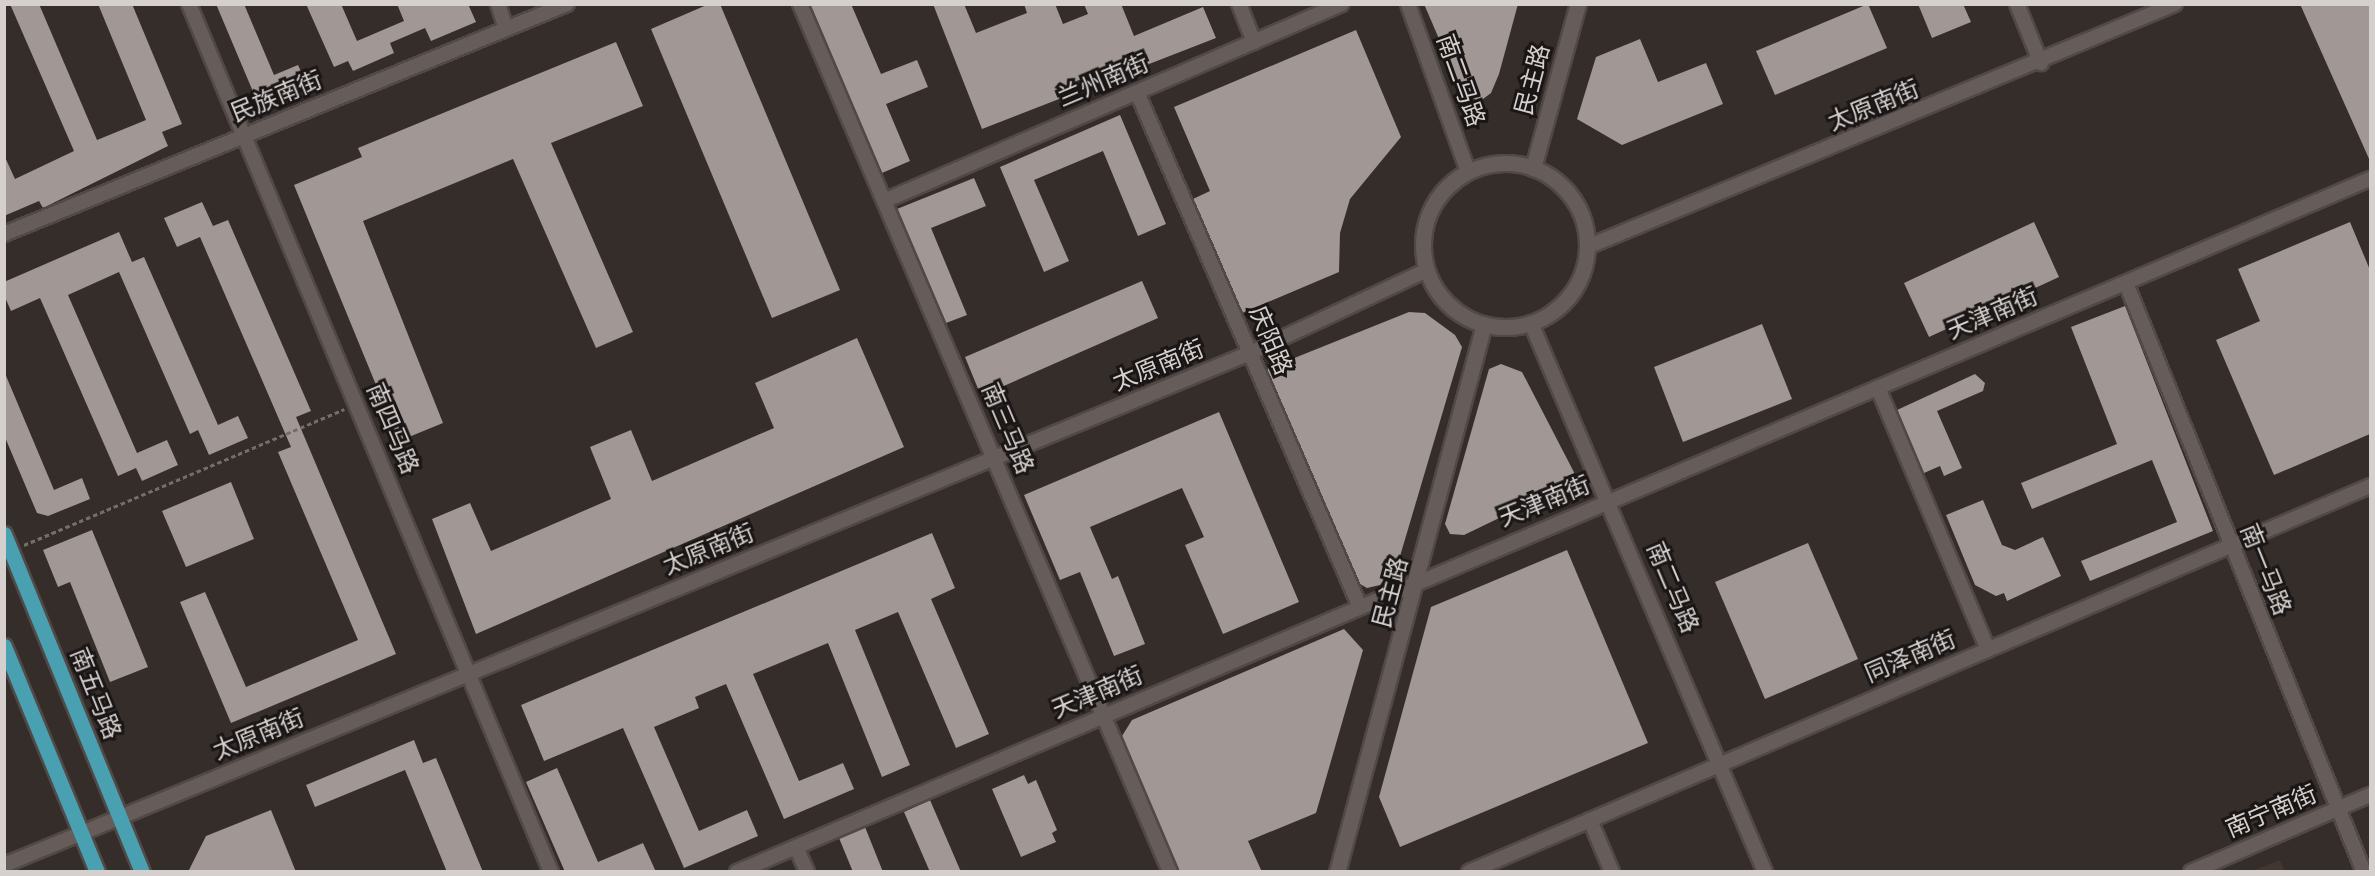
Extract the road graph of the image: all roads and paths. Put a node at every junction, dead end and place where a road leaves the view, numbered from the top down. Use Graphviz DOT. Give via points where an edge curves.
graph roads {
  1 [pos="189,4"];
  2 [pos="498,4"];
  3 [pos="567,4"];
  4 [pos="800,4"];
  5 [pos="1239,4"];
  6 [pos="1341,4"];
  7 [pos="1408,4"];
  8 [pos="1578,4"];
  9 [pos="2016,4"];
  10 [pos="2175,4"];
  11 [pos="506,29"];
  12 [pos="1254,42"];
  13 [pos="2040,63"];
  14 [pos="1137,92"];
  15 [pos="244,136"];
  16 [pos="1533,168"];
  17 [pos="1468,172"];
  18 [pos="2370,179"];
  19 [pos="884,201"];
  20 [pos="4,234"];
  21 [pos="1587,247"];
  22 [pos="1427,270"];
  23 [pos="2126,283"];
  24 [pos="1531,323"];
  25 [pos="1484,324"];
  26 [pos="1250,353"];
  27 [pos="1878,388"];
  28 [pos="356,404"];
  29 [pos="994,459"];
  30 [pos="2370,486"];
  31 [pos="1611,501"];
  32 [pos="4,534"];
  33 [pos="2230,546"];
  34 [pos="11,550"];
  35 [pos="1420,578"];
  36 [pos="1360,607"];
  37 [pos="4,646"];
  38 [pos="1988,650"];
  39 [pos="469,674"];
  40 [pos="1104,716"];
  41 [pos="1720,764"];
  42 [pos="2370,795"];
  43 [pos="2337,809"];
  44 [pos="120,818"];
  45 [pos="1590,820"];
  46 [pos="82,833"];
  47 [pos="796,846"];
  48 [pos="4,865"];
  49 [pos="97,872"];
  50 [pos="142,872"];
  51 [pos="551,872"];
  52 [pos="737,872"];
  53 [pos="807,872"];
  54 [pos="1170,872"];
  55 [pos="1337,872"];
  56 [pos="1469,872"];
  57 [pos="1612,872"];
  58 [pos="1765,872"];
  59 [pos="2191,872"];
  60 [pos="2364,872"];
  1 -- 15 [label="street, 南四马路"];
  2 -- 11 [label="street"];
  3 -- 11 [label="street, 民族南街"];
  4 -- 19 [label="street, 南三马路"];
  5 -- 12 [label="street"];
  6 -- 12 [label="street, 兰州南街"];
  7 -- 17 [label="street, 南二马路"];
  8 -- 16 [label="street, 民主路"];
  9 -- 13 [label="street"];
  10 -- 13 [label="street, 太原南街"];
  11 -- 15 [label="street, 民族南街"];
  12 -- 14 [label="street, 兰州南街"];
  13 -- 21 [label="street, 太原南街"];
  14 -- 19 [label="street, 兰州南街"];
  14 -- 26 [label="street, 庆阳路"];
  15 -- 20 [label="street, 民族南街"];
  15 -- 28 [label="street, 南四马路"];
  16 -- 17 [label="street" via="1489,165"];
  16 -- 21 [label="street" via="1573,199"];
  17 -- 22 [label="street" via="1449,185 1430,214 1423,248"];
  18 -- 23 [label="street, 天津南街"];
  19 -- 29 [label="street, 南三马路"];
  21 -- 24 [label="street" via="1571,294"];
  22 -- 25 [label="street" via="1453,307"];
  22 -- 26 [label="street, 太原南街"];
  23 -- 27 [label="street, 天津南街"];
  23 -- 33 [label="street, 南一马路"];
  24 -- 25 [label="street"];
  24 -- 31 [label="street, 南二马路"];
  25 -- 35 [label="street, 民主路"];
  26 -- 29 [label="street, 太原南街"];
  26 -- 36 [label="street, 庆阳路"];
  27 -- 31 [label="street, 天津南街"];
  27 -- 38 [label="street"];
  28 -- 34 [label="path"];
  28 -- 39 [label="street, 南四马路"];
  29 -- 39 [label="street, 太原南街"];
  29 -- 40 [label="street, 南三马路"];
  30 -- 33 [label="street, 同泽南街"];
  31 -- 35 [label="street, 天津南街"];
  31 -- 41 [label="street, 南二马路"];
  32 -- 34 [label="main road, 南五马路"];
  33 -- 38 [label="street, 同泽南街"];
  33 -- 43 [label="street, 南一马路"];
  34 -- 44 [label="main road, 南五马路"];
  35 -- 36 [label="street, 天津南街"];
  35 -- 55 [label="street, 民主路"];
  36 -- 40 [label="street, 天津南街"];
  37 -- 46 [label="main road"];
  38 -- 41 [label="street, 同泽南街"];
  39 -- 44 [label="street, 太原南街"];
  39 -- 51 [label="street, 南四马路"];
  40 -- 47 [label="street, 天津南街"];
  40 -- 54 [label="street, 南三马路"];
  41 -- 45 [label="street, 同泽南街"];
  41 -- 58 [label="street, 南二马路"];
  42 -- 43 [label="street, 南宁南街"];
  43 -- 59 [label="street, 南宁南街"];
  43 -- 60 [label="street, 南一马路"];
  44 -- 46 [label="street, 太原南街"];
  44 -- 50 [label="main road, 南五马路"];
  45 -- 56 [label="street, 同泽南街"];
  45 -- 57 [label="street"];
  46 -- 48 [label="street, 太原南街"];
  46 -- 49 [label="main road"];
  47 -- 52 [label="street, 天津南街"];
  47 -- 53 [label="street"];
}
